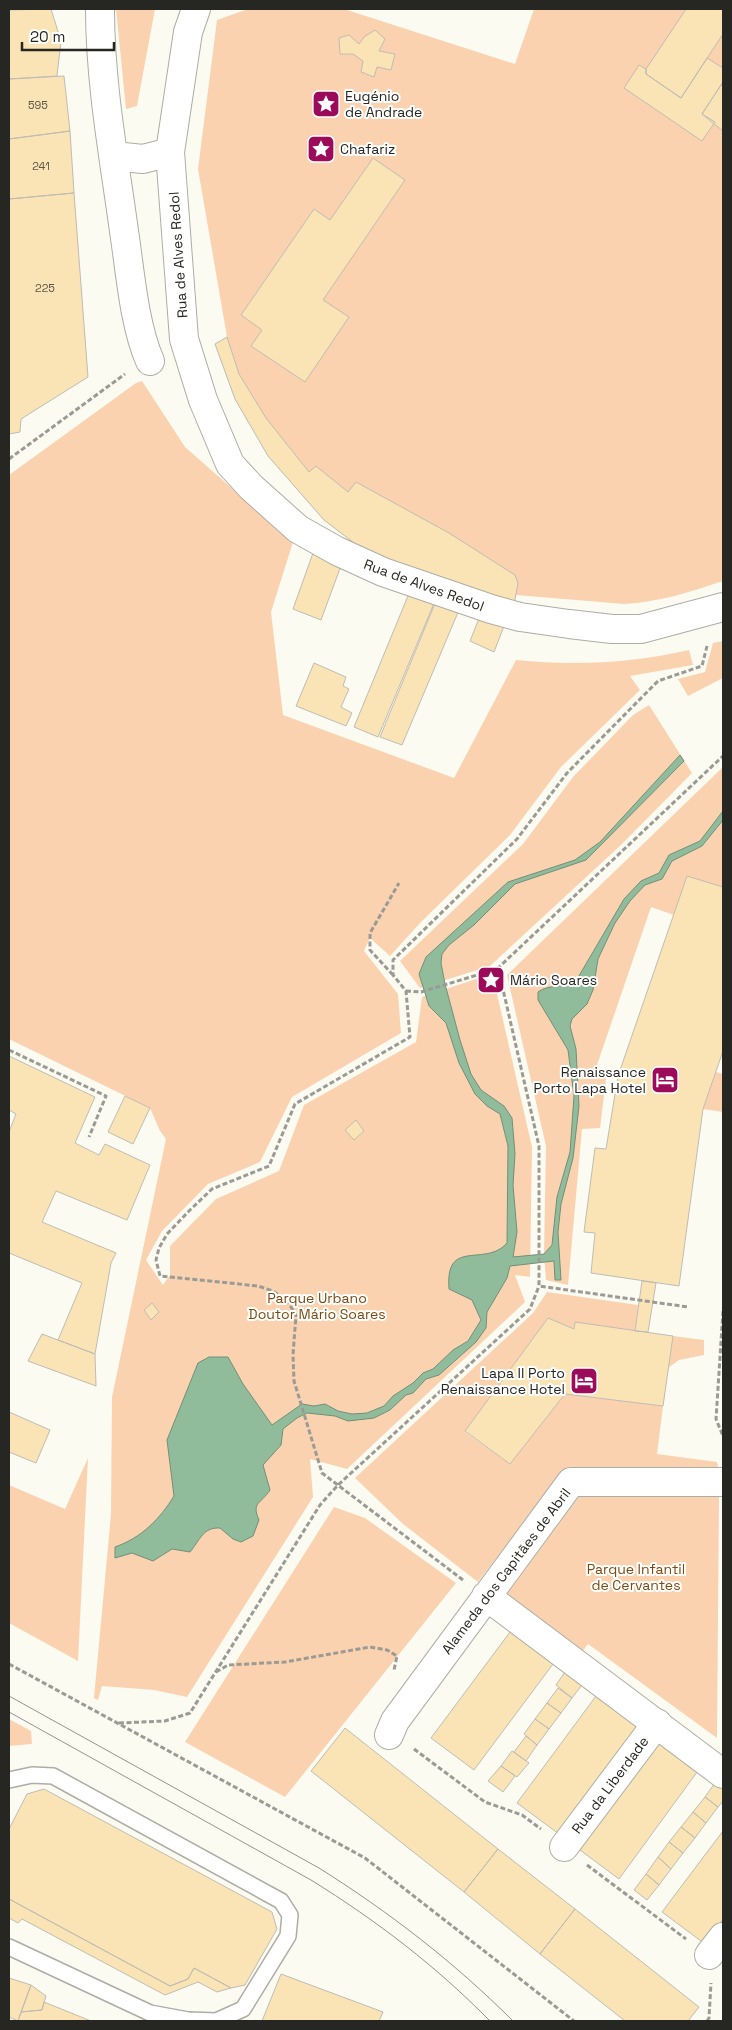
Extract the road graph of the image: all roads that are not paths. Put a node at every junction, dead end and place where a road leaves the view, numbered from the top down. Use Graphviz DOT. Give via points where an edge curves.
graph roads {
  1 [pos="100,9"];
  2 [pos="196,9"];
  3 [pos="170,152"];
  4 [pos="114,156"];
  5 [pos="141,365"];
  6 [pos="723,607"];
  7 [pos="723,1482"];
  8 [pos="486,1596"];
  9 [pos="656,1723"];
  10 [pos="401,1741"];
  11 [pos="723,1774"];
  12 [pos="9,1780"];
  13 [pos="555,1840"];
  14 [pos="9,1947"];
  1 -- 4 [label="street"];
  2 -- 3 [label="street, Rua de Alves Redol" via="188,32"];
  3 -- 4 [label="street" via="144,159"];
  3 -- 6 [label="street, Rua de Alves Redol" via="184,339 203,400 230,464 298,529 383,572 520,616 612,629 641,629"];
  4 -- 5 [label="street" via="144,349"];
  7 -- 8 [label="street, Alameda dos Capitães de Abril" via="571,1482"];
  8 -- 9 [label="street"];
  8 -- 10 [label="street, Alameda dos Capitães de Abril" via="395,1721"];
  9 -- 11 [label="street"];
  9 -- 13 [label="street, Rua da Liberdade"];
  12 -- 14 [label="lane" via="32,1775 53,1776 282,1901 290,1916 288,1936 243,2009 216,2021 150,2013"];
}
